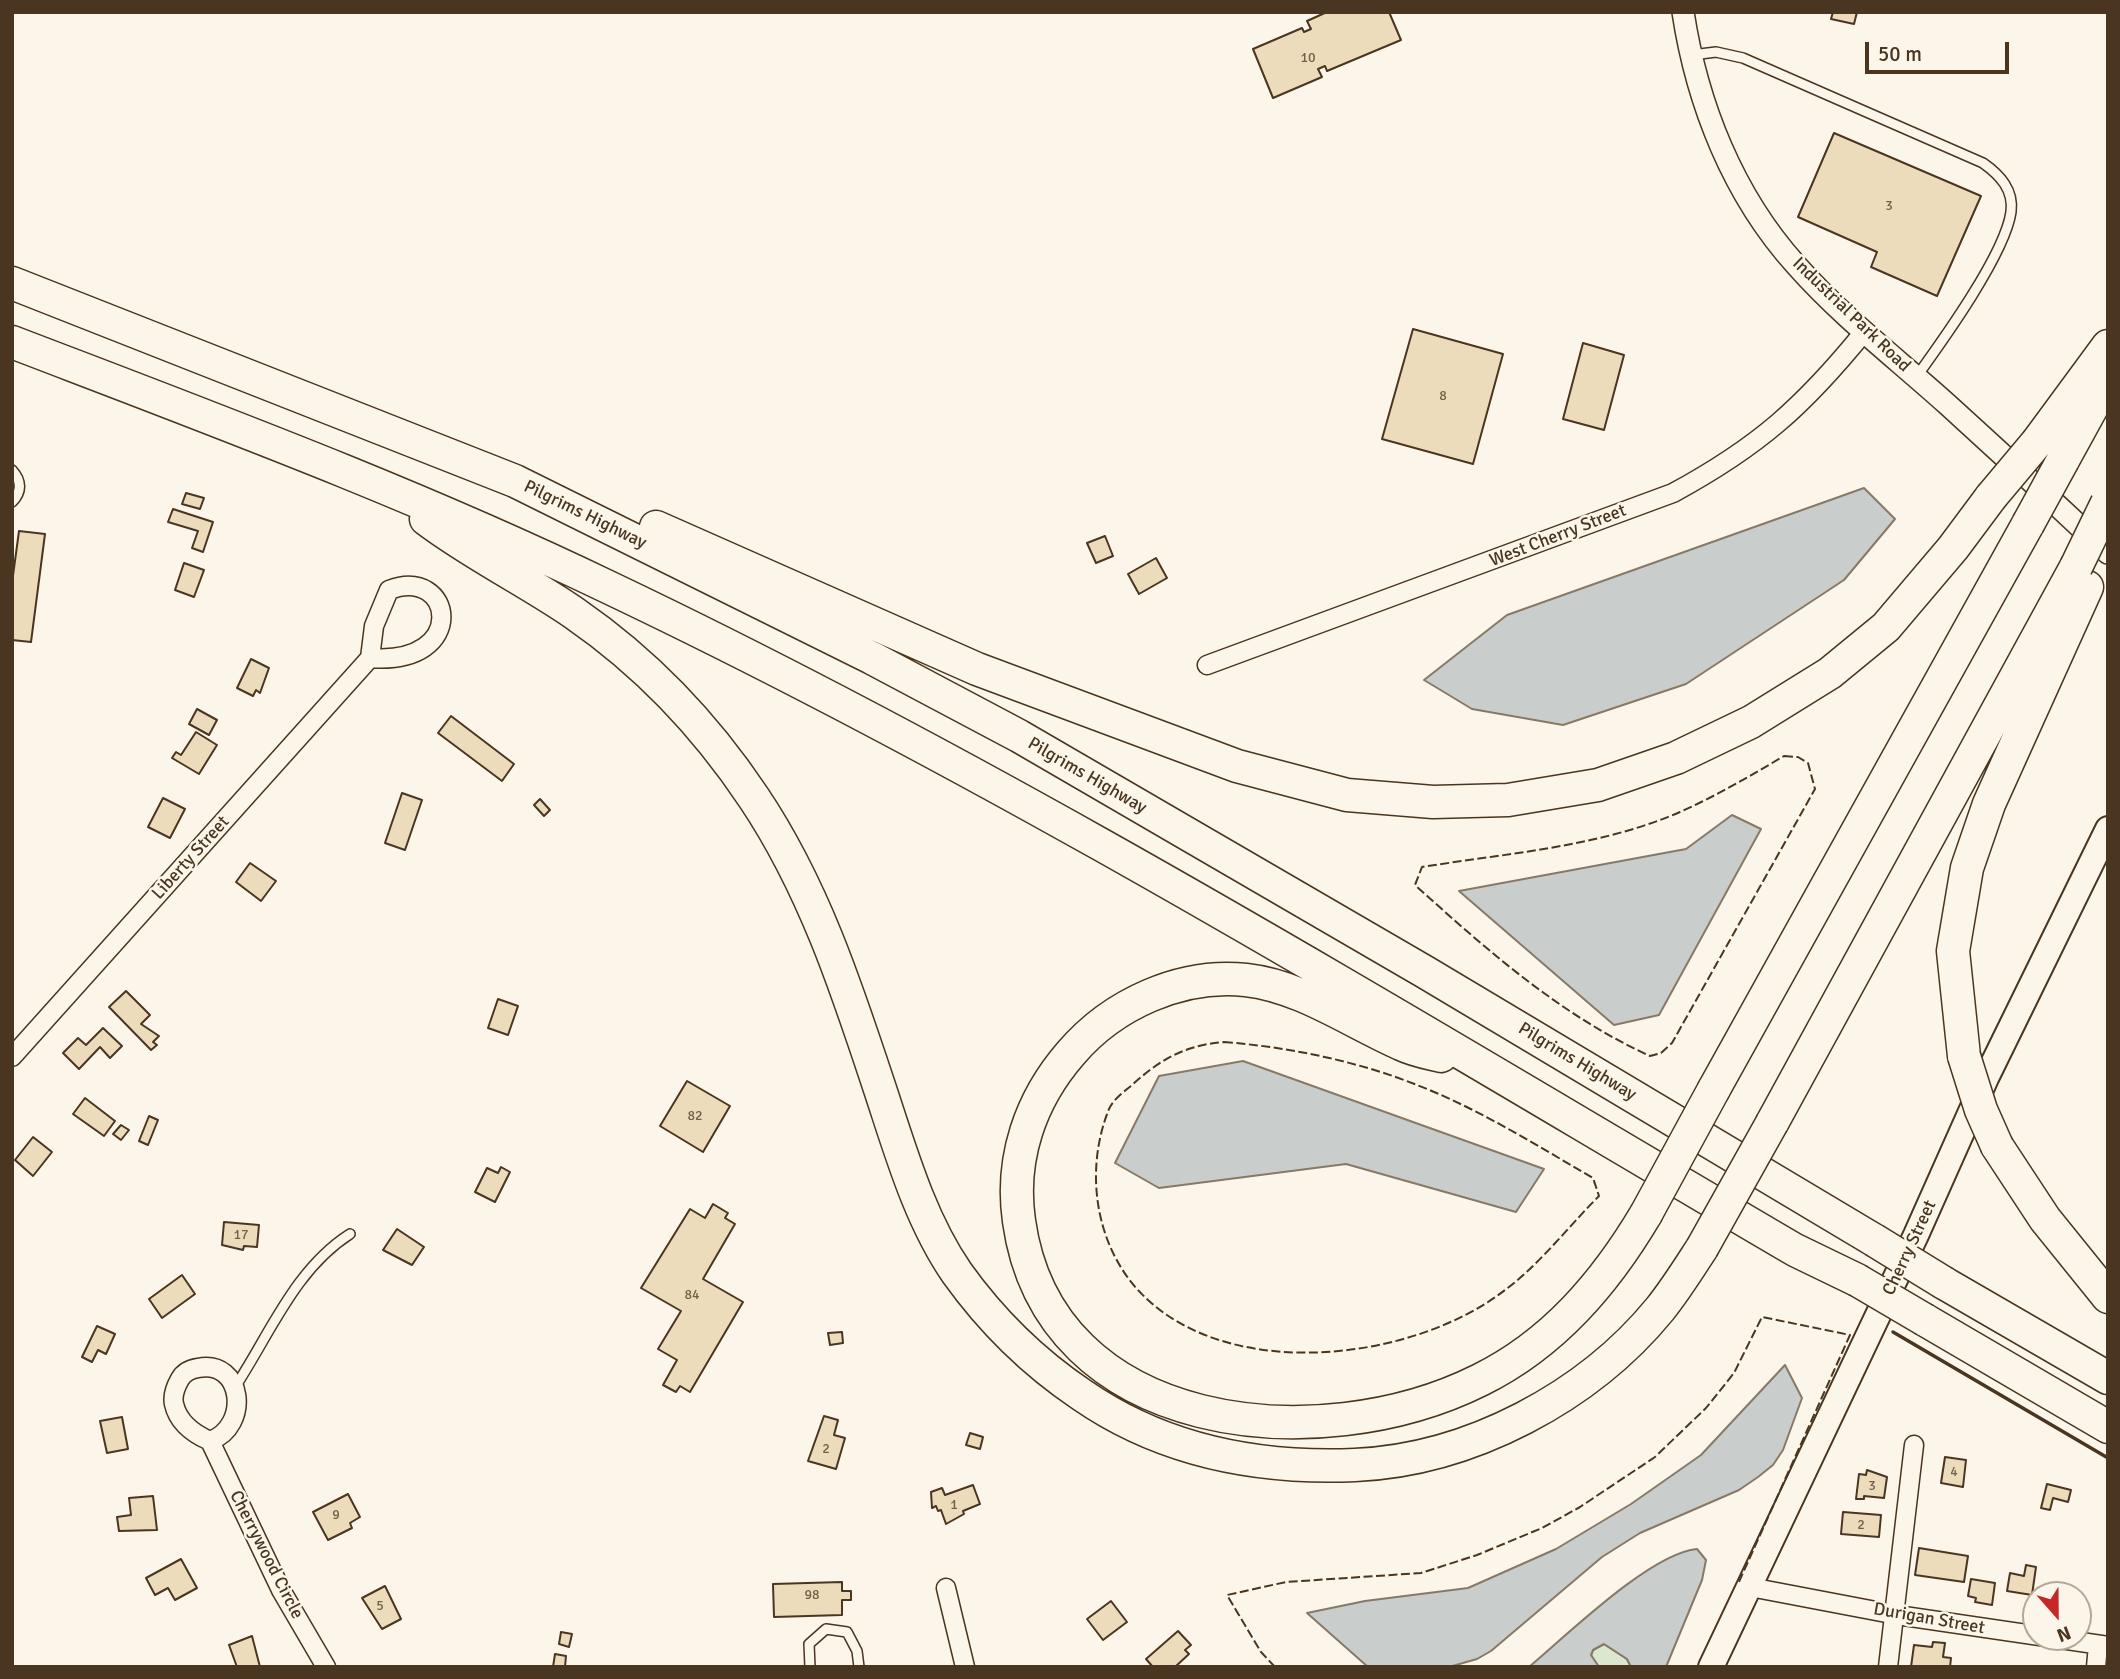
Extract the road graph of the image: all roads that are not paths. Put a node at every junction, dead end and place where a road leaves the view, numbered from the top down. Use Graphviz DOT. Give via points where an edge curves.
graph roads {
  1 [pos="1684,15"];
  2 [pos="1689,56"];
  3 [pos="12,283"];
  4 [pos="1864,332"];
  5 [pos="12,342"];
  6 [pos="2108,346"];
  7 [pos="1916,377"];
  8 [pos="2108,378"];
  9 [pos="12,470"];
  10 [pos="515,481"];
  11 [pos="383,486"];
  12 [pos="12,502"];
  13 [pos="2107,502"];
  14 [pos="2108,544"];
  15 [pos="2108,553"];
  16 [pos="2083,575"];
  17 [pos="370,658"];
  18 [pos="1207,665"];
  19 [pos="2108,829"];
  20 [pos="12,1057"];
  21 [pos="1486,1069"];
  22 [pos="350,1234"];
  23 [pos="2108,1297"];
  24 [pos="2108,1378"];
  25 [pos="234,1388"];
  26 [pos="2108,1427"];
  27 [pos="210,1441"];
  28 [pos="1914,1445"];
  29 [pos="1750,1587"];
  30 [pos="946,1588"];
  31 [pos="1897,1615"];
  32 [pos="2103,1646"];
  33 [pos="326,1667"];
  34 [pos="810,1667"];
  35 [pos="859,1667"];
  36 [pos="965,1667"];
  37 [pos="1711,1667"];
  38 [pos="1888,1667"];
  39 [pos="2096,1667"];
  1 -- 2 [label="street, Industrial Park Road"];
  2 -- 4 [label="street, Industrial Park Road" via="1706,111 1741,187 1796,265"];
  2 -- 7 [label="lane" via="1716,52 1755,63 1983,163 2002,179 2011,211 2005,233 1954,325"];
  3 -- 10 [label="highway, Pilgrims Highway"];
  4 -- 7 [label="street, Industrial Park Road"];
  4 -- 18 [label="street, West Cherry Street" via="1787,418 1725,464 1673,493"];
  5 -- 11 [label="highway"];
  6 -- 10 [label="highway, bridge" via="2038,441 1886,627 1830,673 1751,722 1676,758 1598,785 1508,800 1433,802 1348,795 1237,766 977,669 620,511"];
  7 -- 15 [label="street, Industrial Park Road"];
  8 -- 21 [label="highway, bridge" via="1646,1214 1584,1302 1551,1333 1506,1366 1439,1398 1347,1421 1268,1422 1160,1398 1097,1363 1076,1343 1041,1294 1029,1265 1017,1207 1020,1154 1030,1117 1073,1050 1127,1006 1175,987 1247,980 1295,994 1404,1046"];
  9 -- 12 [label="lane" via="20,481"];
  10 -- 24 [label="highway, Pilgrims Highway, bridge" via="1019,736"];
  11 -- 16 [label="highway, bridge" via="456,542 578,615 622,650 659,683 729,763 788,854 816,909 917,1196 955,1270 999,1326 1033,1360 1098,1406 1180,1444 1264,1463 1313,1467 1411,1459 1498,1430 1569,1391 1658,1311 1702,1248"];
  11 -- 21 [label="highway" via="608,586 853,708 1182,890"];
  13 -- 16 [label="highway, bridge"];
  14 -- 16 [label="highway"];
  16 -- 23 [label="highway, bridge" via="1989,804 1967,868 1953,951 1964,1056 1997,1146 2045,1219"];
  17 -- 17 [label="street" via="374,626 389,590 401,585 426,589 442,614 439,633 427,648 392,660"];
  17 -- 20 [label="street, Liberty Street"];
  19 -- 29 [label="main road, Cherry Street" via="1986,1078"];
  21 -- 26 [label="highway, bridge"];
  22 -- 25 [label="lane" via="329,1248 303,1276"];
  25 -- 27 [label="street" via="236,1417 228,1430"];
  25 -- 27 [label="street, Cherrywood Circle" via="222,1371 210,1366 182,1375 175,1388 174,1406 180,1418 196,1435"];
  27 -- 33 [label="street, Cherrywood Circle" via="281,1590"];
  28 -- 31 [label="street"];
  29 -- 31 [label="street, Durigan Street"];
  29 -- 37 [label="main road, Cherry Street"];
  30 -- 36 [label="street"];
  31 -- 32 [label="street, Durigan Street"];
  31 -- 38 [label="street"];
  32 -- 39 [label="street"];
  34 -- 35 [label="lane" via="809,1644 826,1629 847,1632"];
}
